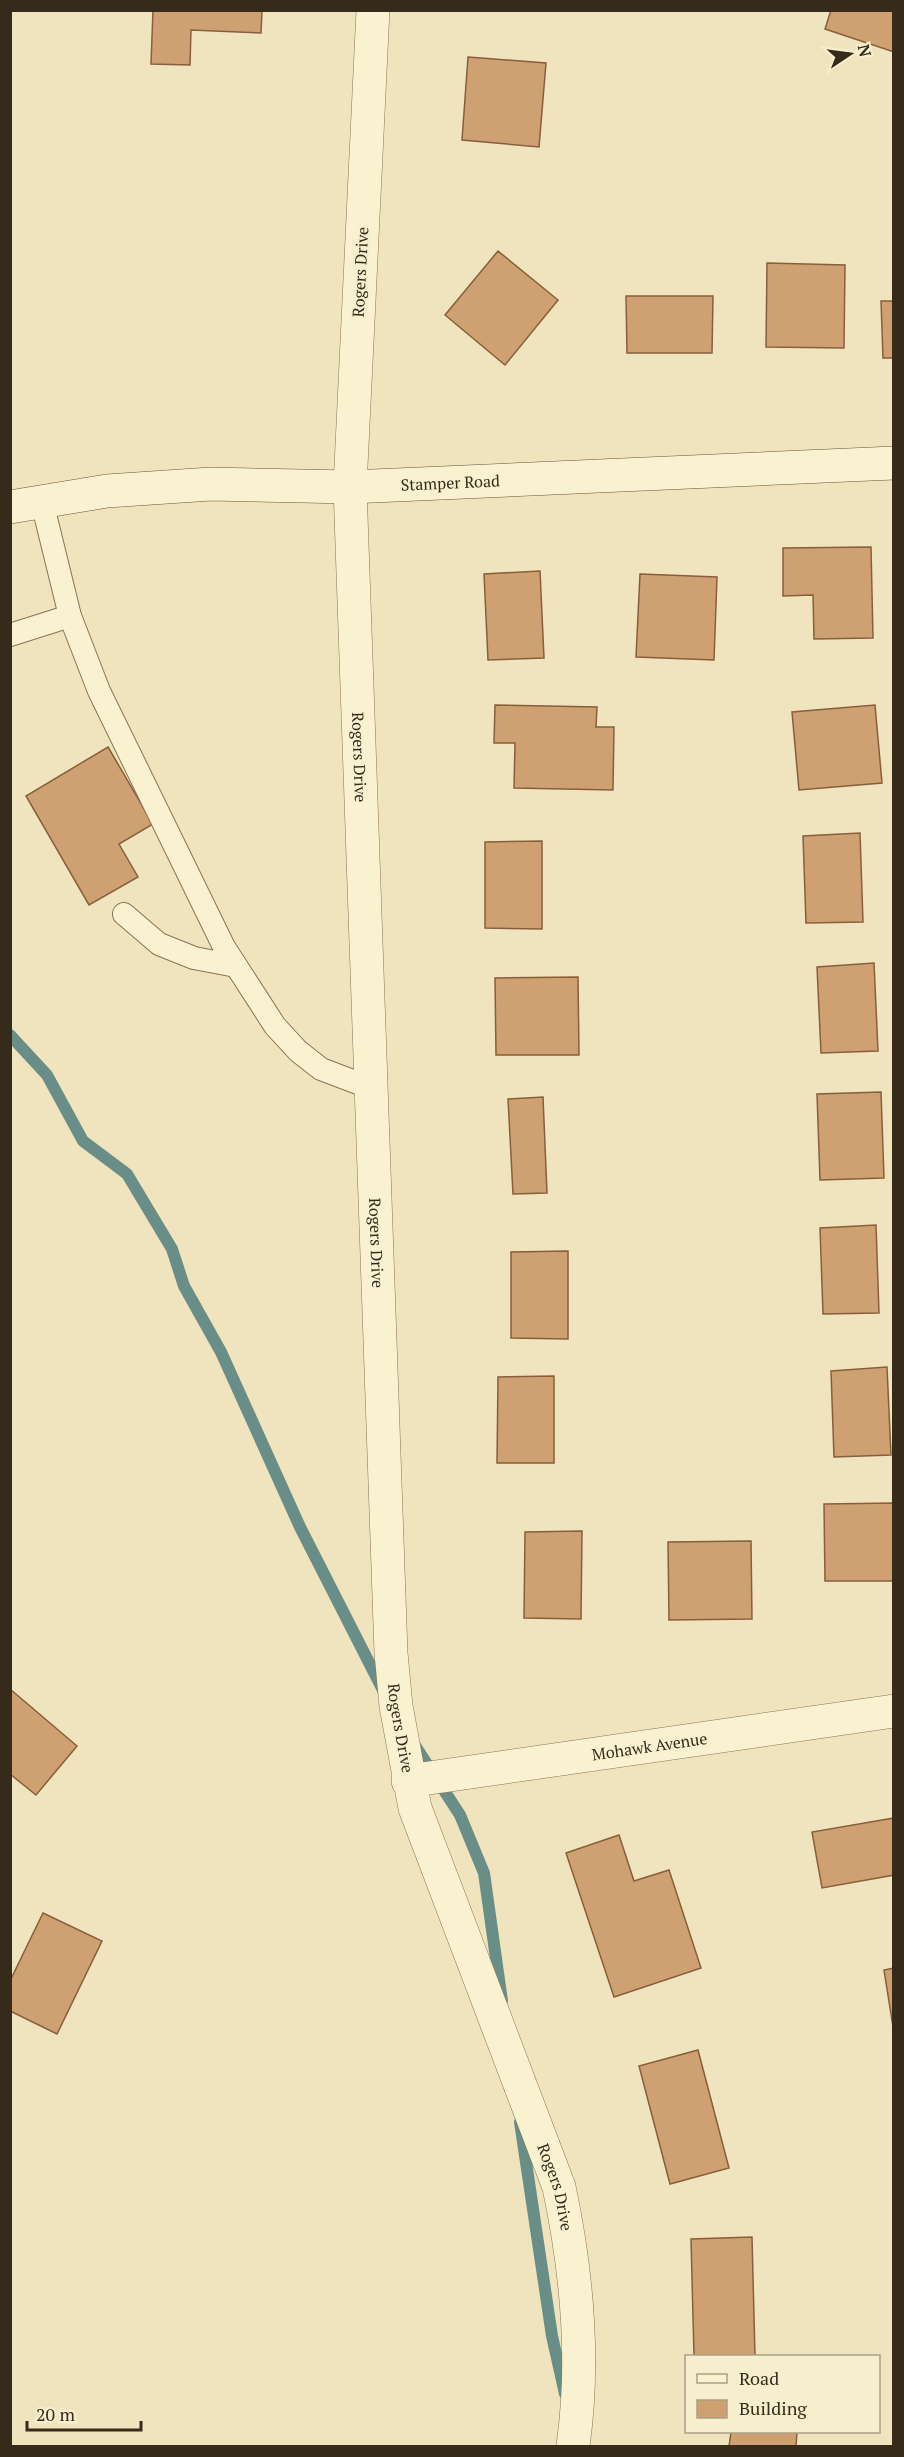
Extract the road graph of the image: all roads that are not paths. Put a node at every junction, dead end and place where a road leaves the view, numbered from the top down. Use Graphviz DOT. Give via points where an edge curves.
graph roads {
  1 [pos="373,10"];
  2 [pos="894,464"];
  3 [pos="350,487"];
  4 [pos="42,502"];
  5 [pos="10,507"];
  6 [pos="70,616"];
  7 [pos="10,635"];
  8 [pos="124,914"];
  9 [pos="236,966"];
  10 [pos="371,1088"];
  11 [pos="894,1711"];
  12 [pos="408,1781"];
  13 [pos="573,2446"];
  1 -- 3 [label="street, Rogers Drive"];
  2 -- 3 [label="street, Stamper Road"];
  3 -- 4 [label="street, Stamper Road" via="211,484 107,491"];
  3 -- 10 [label="street, Rogers Drive"];
  4 -- 5 [label="street, Stamper Road"];
  4 -- 6 [label="lane"];
  6 -- 7 [label="lane"];
  6 -- 9 [label="lane" via="99,691"];
  8 -- 9 [label="lane" via="159,944 194,958"];
  9 -- 10 [label="lane" via="275,1026 298,1051 321,1069"];
  10 -- 12 [label="street, Rogers Drive" via="391,1653"];
  11 -- 12 [label="street, Mohawk Avenue"];
  12 -- 13 [label="street, Rogers Drive" via="560,2187 578,2316"];
}
